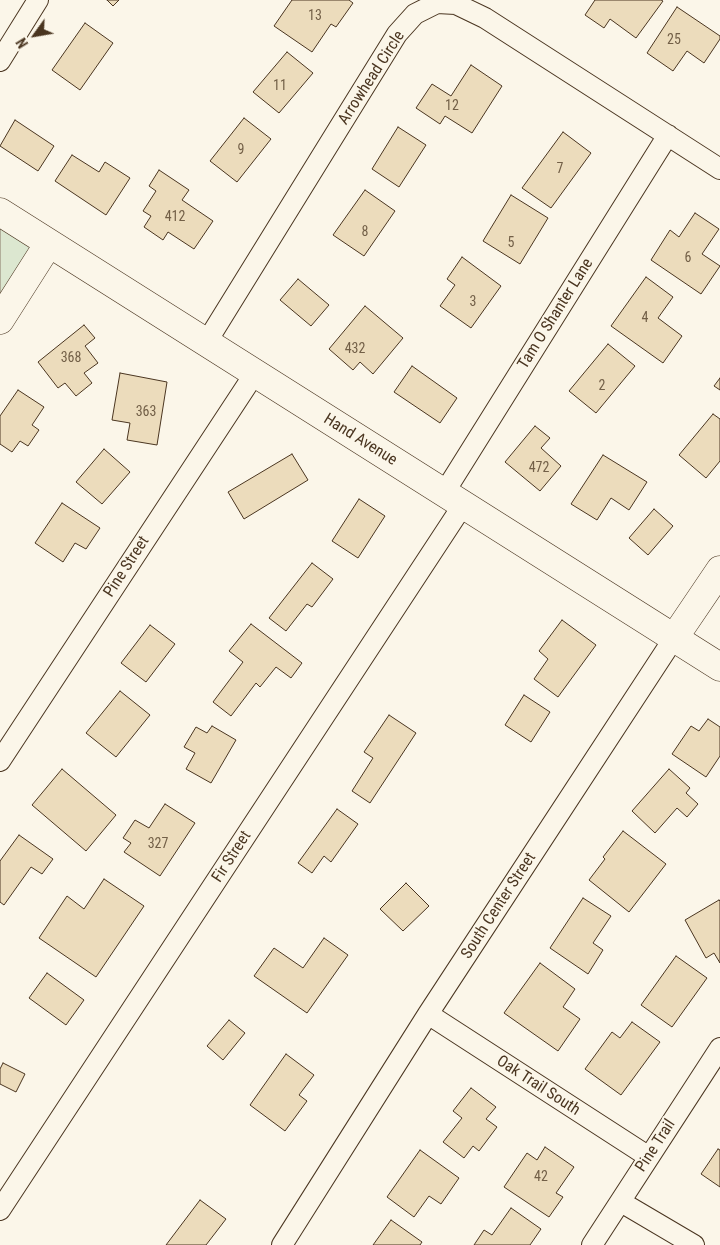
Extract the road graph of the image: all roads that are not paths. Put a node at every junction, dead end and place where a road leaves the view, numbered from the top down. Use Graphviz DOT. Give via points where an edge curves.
graph roads {
  1 [pos="38,0"];
  2 [pos="0,60"];
  3 [pos="668,135"];
  4 [pos="720,169"];
  5 [pos="0,212"];
  6 [pos="49,244"];
  7 [pos="0,320"];
  8 [pos="206,343"];
  9 [pos="255,373"];
  10 [pos="454,499"];
  11 [pos="720,570"];
  12 [pos="674,638"];
  13 [pos="720,667"];
  14 [pos="0,761"];
  15 [pos="428,1014"];
  16 [pos="720,1048"];
  17 [pos="649,1157"];
  18 [pos="621,1202"];
  19 [pos="0,1210"];
  20 [pos="282,1245"];
  21 [pos="592,1245"];
  22 [pos="694,1245"];
  1 -- 2 [label="street"];
  3 -- 4 [label="street, Arrowhead Circle"];
  3 -- 8 [label="street, Arrowhead Circle" via="485,18 456,4 437,3 415,14 397,34"];
  3 -- 10 [label="street, Tam O Shanter Lane"];
  5 -- 6 [label="street, Hand Avenue"];
  6 -- 7 [label="street"];
  6 -- 8 [label="street, Hand Avenue"];
  8 -- 9 [label="street, Hand Avenue"];
  9 -- 10 [label="street, Hand Avenue"];
  9 -- 14 [label="street, Pine Street"];
  10 -- 12 [label="street, Hand Avenue"];
  10 -- 19 [label="street, Fir Street"];
  11 -- 12 [label="street, South Center Street"];
  12 -- 13 [label="street, Hand Avenue"];
  12 -- 15 [label="street, South Center Street"];
  15 -- 17 [label="street, Oak Trail South"];
  15 -- 20 [label="street, South Center Street"];
  16 -- 17 [label="street, Pine Trail"];
  17 -- 18 [label="street, Pine Trail"];
  18 -- 21 [label="street, Pine Trail"];
  18 -- 22 [label="street"];
}
